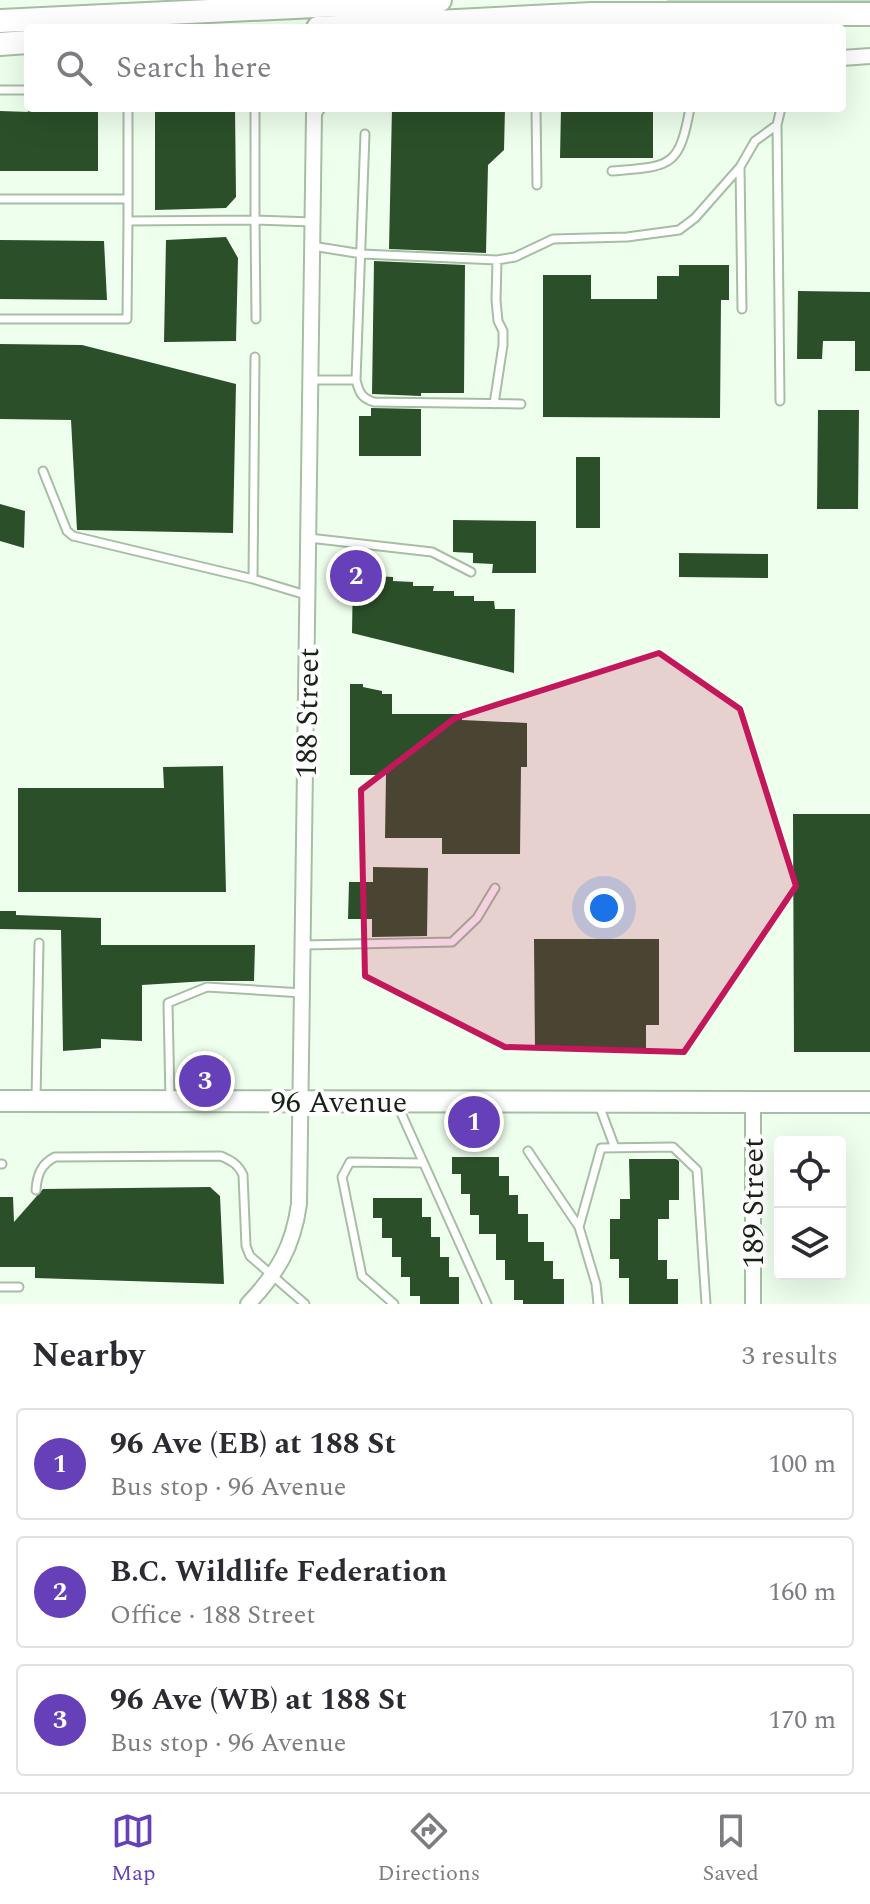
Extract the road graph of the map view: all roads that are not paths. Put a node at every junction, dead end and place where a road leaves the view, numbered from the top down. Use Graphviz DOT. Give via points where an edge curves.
graph roads {
  1 [pos="440,0"];
  2 [pos="870,14"];
  3 [pos="0,21"];
  4 [pos="396,24"];
  5 [pos="24,42"];
  6 [pos="0,44"];
  7 [pos="870,56"];
  8 [pos="846,58"];
  9 [pos="0,90"];
  10 [pos="24,90"];
  11 [pos="128,112"];
  12 [pos="255,112"];
  13 [pos="315,112"];
  14 [pos="536,112"];
  15 [pos="689,112"];
  16 [pos="780,112"];
  17 [pos="777,125"];
  18 [pos="365,134"];
  19 [pos="740,167"];
  20 [pos="612,171"];
  21 [pos="537,185"];
  22 [pos="0,199"];
  23 [pos="127,199"];
  24 [pos="255,220"];
  25 [pos="128,221"];
  26 [pos="313,222"];
  27 [pos="312,246"];
  28 [pos="362,254"];
  29 [pos="497,260"];
  30 [pos="742,309"];
  31 [pos="0,319"];
  32 [pos="256,319"];
  33 [pos="255,357"];
  34 [pos="311,380"];
  35 [pos="356,380"];
  36 [pos="780,401"];
  37 [pos="494,404"];
  38 [pos="521,404"];
  39 [pos="43,471"];
  40 [pos="309,538"];
  41 [pos="471,572"];
  42 [pos="253,579"];
  43 [pos="308,596"];
  44 [pos="495,888"];
  45 [pos="39,943"];
  46 [pos="304,945"];
  47 [pos="304,993"];
  48 [pos="0,1101"];
  49 [pos="36,1101"];
  50 [pos="302,1101"];
  51 [pos="170,1102"];
  52 [pos="396,1102"];
  53 [pos="598,1102"];
  54 [pos="753,1102"];
  55 [pos="870,1102"];
  56 [pos="615,1148"];
  57 [pos="528,1151"];
  58 [pos="423,1163"];
  59 [pos="36,1190"];
  60 [pos="579,1227"];
  61 [pos="272,1276"];
  62 [pos="0,1287"];
  63 [pos="19,1287"];
  64 [pos="248,1304"];
  65 [pos="305,1304"];
  66 [pos="394,1304"];
  67 [pos="487,1304"];
  68 [pos="598,1304"];
  69 [pos="706,1304"];
  70 [pos="753,1304"];
  1 -- 3 [label="main road"];
  2 -- 4 [label="main road" via="592,14"];
  5 -- 6 [label="main road"];
  7 -- 8 [label="street"];
  9 -- 10 [label="lane"];
  11 -- 23 [label="lane"];
  12 -- 24 [label="lane"];
  13 -- 26 [label="street, 188 Street"];
  14 -- 21 [label="lane"];
  15 -- 20 [label="lane" via="684,140 669,162"];
  16 -- 17 [label="lane"];
  17 -- 19 [label="lane" via="755,141"];
  17 -- 36 [label="lane"];
  18 -- 28 [label="lane"];
  19 -- 29 [label="lane" via="679,230 553,239"];
  19 -- 30 [label="lane"];
  22 -- 23 [label="lane"];
  23 -- 25 [label="lane"];
  24 -- 25 [label="lane"];
  24 -- 26 [label="lane"];
  24 -- 32 [label="lane"];
  25 -- 31 [label="lane" via="127,319"];
  26 -- 27 [label="street, 188 Street"];
  27 -- 28 [label="lane"];
  27 -- 34 [label="street, 188 Street"];
  28 -- 29 [label="lane"];
  28 -- 35 [label="lane"];
  29 -- 37 [label="lane" via="503,345"];
  33 -- 42 [label="lane"];
  34 -- 35 [label="lane"];
  34 -- 40 [label="street, 188 Street"];
  35 -- 37 [label="lane" via="359,393 374,402"];
  37 -- 38 [label="lane"];
  39 -- 42 [label="lane" via="73,536"];
  40 -- 41 [label="lane" via="432,552"];
  40 -- 43 [label="street, 188 Street"];
  42 -- 43 [label="lane"];
  43 -- 46 [label="street, 188 Street"];
  44 -- 46 [label="lane" via="477,918 452,942"];
  45 -- 49 [label="lane"];
  46 -- 47 [label="street, 188 Street"];
  47 -- 50 [label="street, 188 Street"];
  47 -- 51 [label="lane" via="207,987 168,1003"];
  48 -- 49 [label="main road, 96 Avenue"];
  49 -- 51 [label="main road, 96 Avenue"];
  50 -- 51 [label="main road, 96 Avenue"];
  50 -- 52 [label="main road, 96 Avenue"];
  50 -- 61 [label="street, 188 Street" via="297,1224"];
  52 -- 53 [label="main road, 96 Avenue"];
  52 -- 58 [label="lane"];
  53 -- 54 [label="main road, 96 Avenue"];
  53 -- 56 [label="lane"];
  54 -- 55 [label="main road, 96 Avenue"];
  54 -- 70 [label="street, 189 Street"];
  56 -- 60 [label="lane" via="601,1148"];
  56 -- 69 [label="lane" via="673,1147 697,1170"];
  57 -- 60 [label="lane"];
  58 -- 66 [label="lane" via="350,1162 342,1177 362,1276"];
  58 -- 67 [label="lane"];
  59 -- 61 [label="lane" via="42,1167 55,1157 221,1156 238,1165 243,1175 246,1246"];
  60 -- 68 [label="lane"];
  61 -- 64 [label="street, 188 Street"];
  61 -- 65 [label="lane"];
  62 -- 63 [label="lane"];
}
